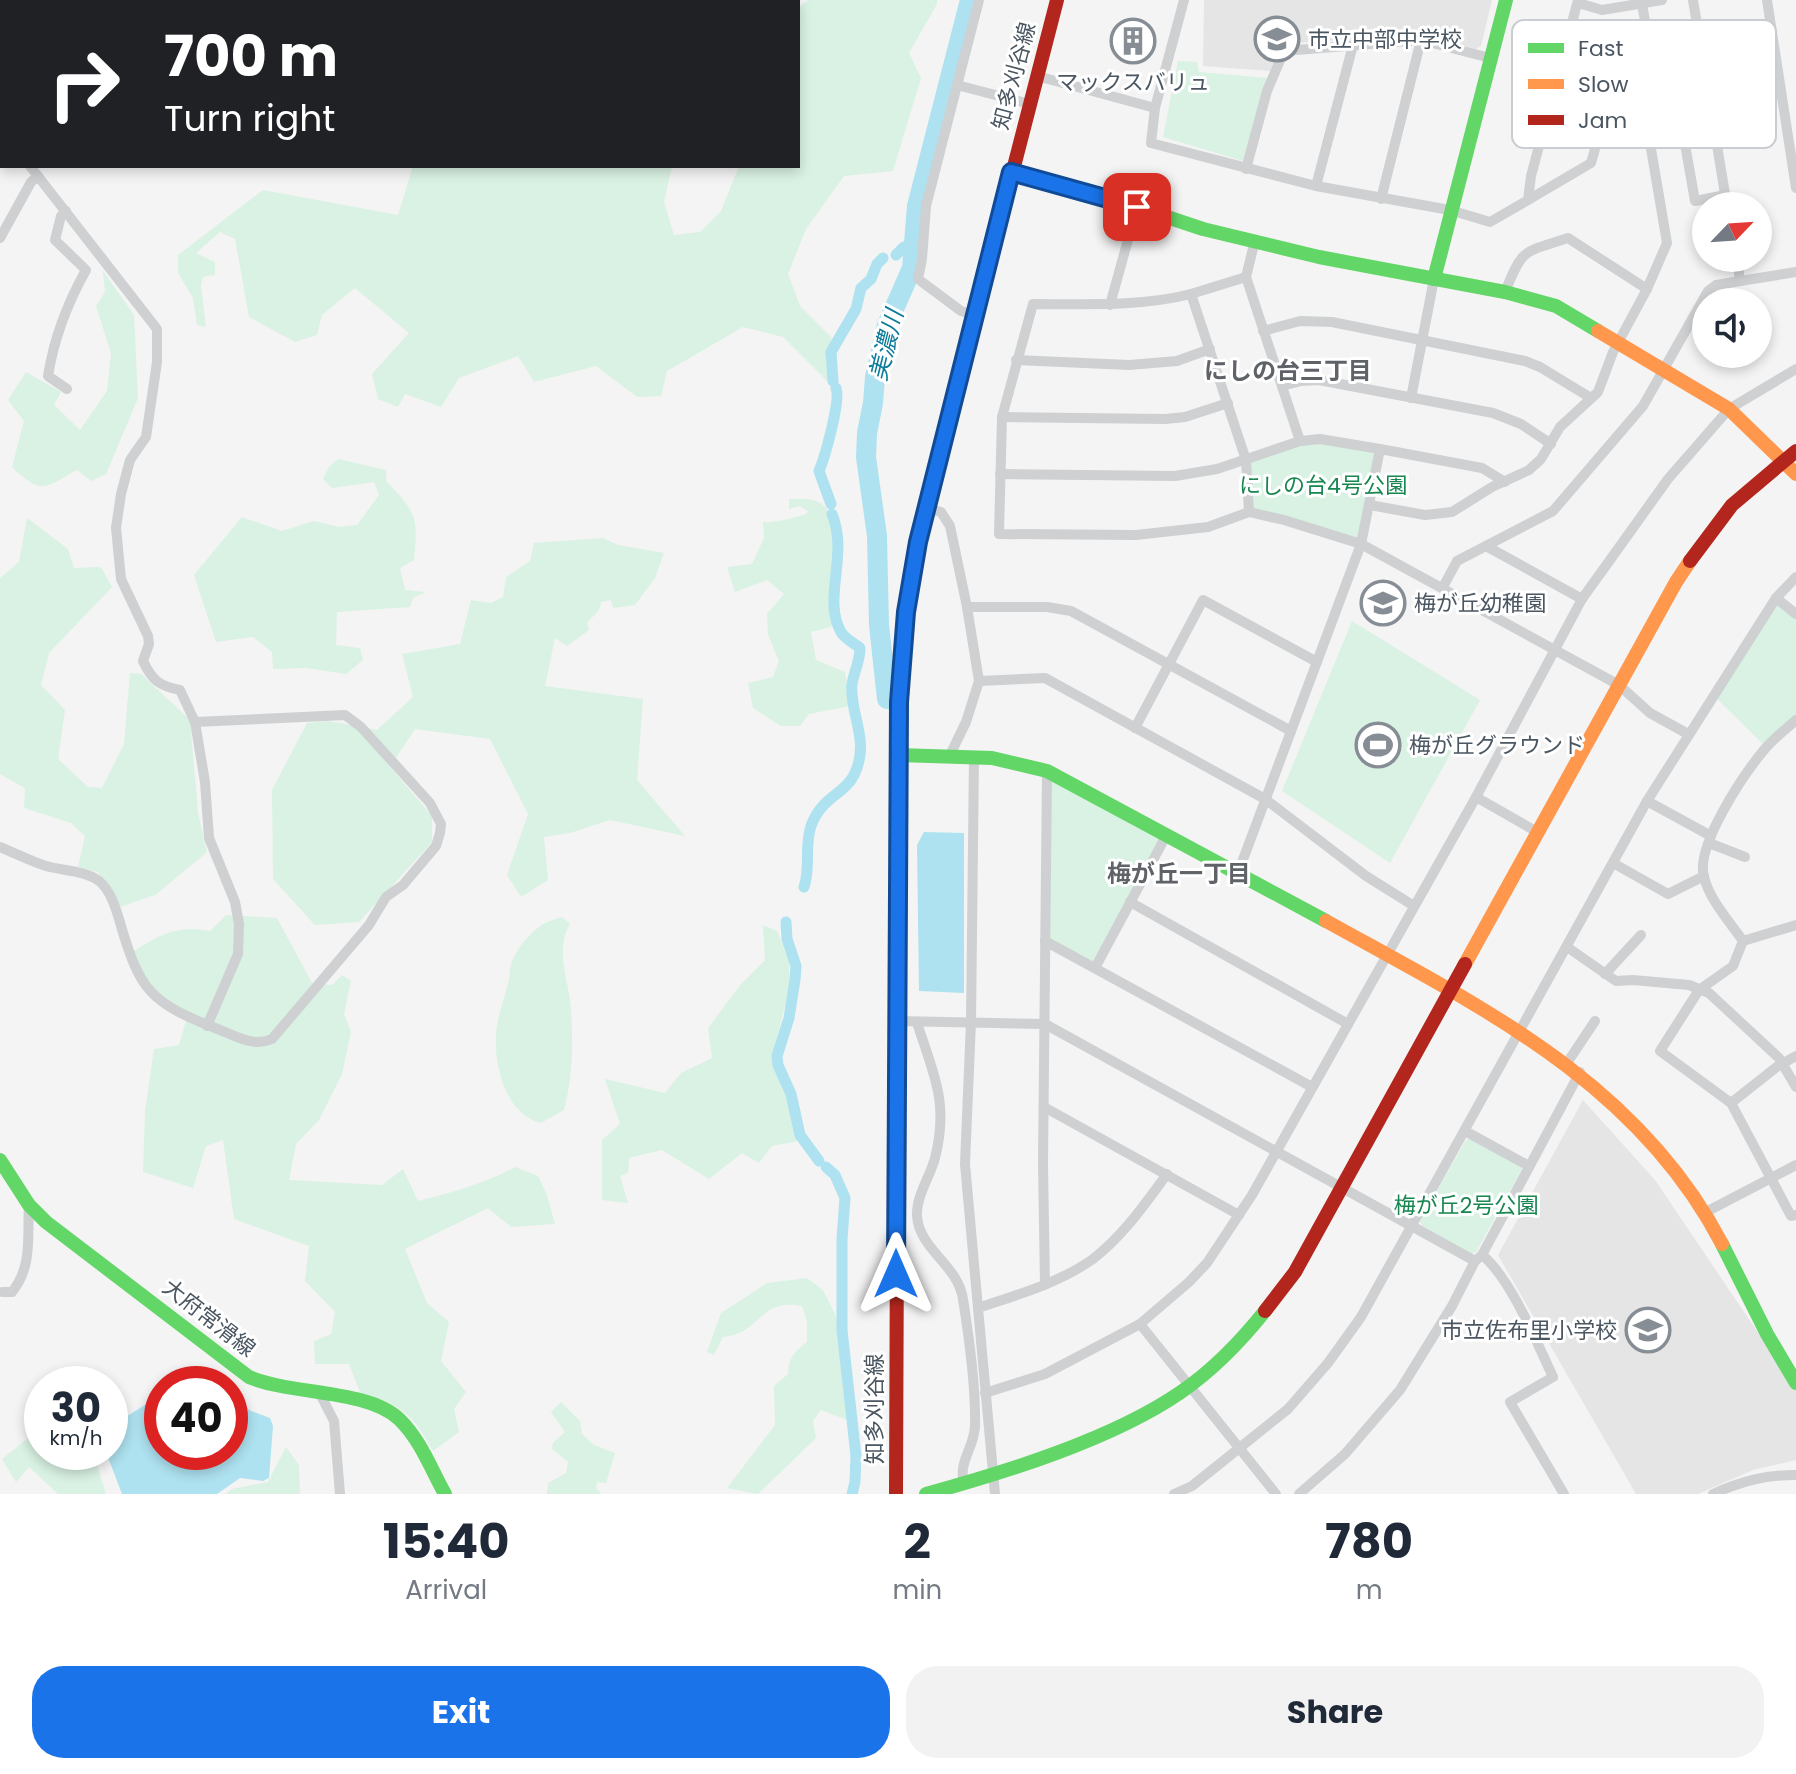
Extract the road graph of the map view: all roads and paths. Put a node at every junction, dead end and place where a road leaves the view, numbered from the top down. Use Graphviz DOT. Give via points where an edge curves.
graph roads {
  1 [pos="979,0"];
  2 [pos="1057,0"];
  3 [pos="1184,0"];
  4 [pos="1506,0"];
  5 [pos="1662,0"];
  6 [pos="1693,0"];
  7 [pos="1767,0"];
  8 [pos="1578,1"];
  9 [pos="1642,4"];
  10 [pos="1645,20"];
  11 [pos="1696,20"];
  12 [pos="1770,20"];
  13 [pos="1421,40"];
  14 [pos="1353,45"];
  15 [pos="1490,58"];
  16 [pos="1776,58"];
  17 [pos="1037,76"];
  18 [pos="957,85"];
  19 [pos="1030,104"];
  20 [pos="1155,108"];
  21 [pos="1538,148"];
  22 [pos="1595,148"];
  23 [pos="1651,148"];
  24 [pos="1686,148"];
  25 [pos="1717,148"];
  26 [pos="32,168"];
  27 [pos="1246,169"];
  28 [pos="1011,172"];
  29 [pos="38,176"];
  30 [pos="1316,186"];
  31 [pos="1796,188"];
  32 [pos="1693,192"];
  33 [pos="1724,192"];
  34 [pos="1381,199"];
  35 [pos="1528,200"];
  36 [pos="1137,207"];
  37 [pos="1450,210"];
  38 [pos="66,211"];
  39 [pos="0,238"];
  40 [pos="1255,240"];
  41 [pos="1739,272"];
  42 [pos="1796,272"];
  43 [pos="1246,277"];
  44 [pos="1434,279"];
  45 [pos="1740,281"];
  46 [pos="1647,289"];
  47 [pos="1505,292"];
  48 [pos="1191,294"];
  49 [pos="1110,305"];
  50 [pos="975,315"];
  51 [pos="1263,331"];
  52 [pos="1422,339"];
  53 [pos="1619,342"];
  54 [pos="1210,349"];
  55 [pos="1016,360"];
  56 [pos="1662,369"];
  57 [pos="1796,369"];
  58 [pos="1282,386"];
  59 [pos="67,389"];
  60 [pos="1411,398"];
  61 [pos="1591,398"];
  62 [pos="1228,403"];
  63 [pos="1729,409"];
  64 [pos="1002,417"];
  65 [pos="1300,441"];
  66 [pos="1551,444"];
  67 [pos="1380,449"];
  68 [pos="1796,451"];
  69 [pos="1246,460"];
  70 [pos="1791,468"];
  71 [pos="1000,474"];
  72 [pos="1505,482"];
  73 [pos="1370,505"];
  74 [pos="926,508"];
  75 [pos="1249,512"];
  76 [pos="1361,544"];
  77 [pos="1486,546"];
  78 [pos="1796,577"];
  79 [pos="1443,587"];
  80 [pos="1776,598"];
  81 [pos="1582,599"];
  82 [pos="967,607"];
  83 [pos="1796,614"];
  84 [pos="1556,649"];
  85 [pos="1317,662"];
  86 [pos="1169,664"];
  87 [pos="979,681"];
  88 [pos="1619,685"];
  89 [pos="1796,720"];
  90 [pos="195,722"];
  91 [pos="1135,728"];
  92 [pos="1291,731"];
  93 [pos="1688,734"];
  94 [pos="898,755"];
  95 [pos="950,755"];
  96 [pos="974,756"];
  97 [pos="1047,771"];
  98 [pos="1476,797"];
  99 [pos="1265,799"];
  100 [pos="1647,801"];
  101 [pos="1539,833"];
  102 [pos="1166,836"];
  103 [pos="1710,840"];
  104 [pos="0,847"];
  105 [pos="1745,857"];
  106 [pos="1613,863"];
  107 [pos="1238,873"];
  108 [pos="1704,876"];
  109 [pos="1130,902"];
  110 [pos="1414,906"];
  111 [pos="1796,925"];
  112 [pos="1641,935"];
  113 [pos="1045,941"];
  114 [pos="1743,941"];
  115 [pos="1567,947"];
  116 [pos="1387,956"];
  117 [pos="1095,968"];
  118 [pos="1605,974"];
  119 [pos="1701,989"];
  120 [pos="1450,991"];
  121 [pos="897,1021"];
  122 [pos="1595,1021"];
  123 [pos="971,1022"];
  124 [pos="917,1023"];
  125 [pos="1045,1024"];
  126 [pos="1348,1024"];
  127 [pos="207,1026"];
  128 [pos="1520,1030"];
  129 [pos="1796,1056"];
  130 [pos="1567,1063"];
  131 [pos="1783,1063"];
  132 [pos="1580,1072"];
  133 [pos="1312,1087"];
  134 [pos="1796,1087"];
  135 [pos="1731,1103"];
  136 [pos="1044,1107"];
  137 [pos="1465,1131"];
  138 [pos="1276,1150"];
  139 [pos="0,1160"];
  140 [pos="1796,1165"];
  141 [pos="1529,1166"];
  142 [pos="1167,1174"];
  143 [pos="1771,1178"];
  144 [pos="1342,1187"];
  145 [pos="896,1200"];
  146 [pos="918,1202"];
  147 [pos="29,1205"];
  148 [pos="1704,1213"];
  149 [pos="1239,1215"];
  150 [pos="1796,1215"];
  151 [pos="1413,1226"];
  152 [pos="1478,1258"];
  153 [pos="1045,1285"];
  154 [pos="1,1292"];
  155 [pos="978,1308"];
  156 [pos="1140,1324"];
  157 [pos="1791,1364"];
  158 [pos="1796,1383"];
  159 [pos="1190,1386"];
  160 [pos="319,1392"];
  161 [pos="985,1393"];
  162 [pos="1240,1448"];
  163 [pos="994,1474"];
  164 [pos="1796,1475"];
  165 [pos="964,1484"];
  166 [pos="340,1494"];
  167 [pos="445,1494"];
  168 [pos="896,1494"];
  169 [pos="926,1494"];
  170 [pos="995,1494"];
  171 [pos="1174,1494"];
  172 [pos="1276,1494"];
  173 [pos="1299,1494"];
  174 [pos="1564,1494"];
  175 [pos="1713,1494"];
  1 -- 18 [label="street"];
  2 -- 17 [label="street, 知多刈谷線"];
  3 -- 20 [label="street"];
  4 -- 15 [label="street"];
  5 -- 9 [label="street"];
  6 -- 11 [label="street"];
  7 -- 12 [label="street"];
  8 -- 9 [label="street" via="1602,10"];
  9 -- 10 [label="street"];
  13 -- 14 [label="street"];
  13 -- 15 [label="street"];
  13 -- 34 [label="street"];
  14 -- 27 [label="street" via="1284,51"];
  14 -- 30 [label="street"];
  15 -- 37 [label="street"];
  16 -- 31 [label="street"];
  17 -- 19 [label="street, 知多刈谷線"];
  17 -- 20 [label="street"];
  18 -- 19 [label="street"];
  18 -- 50 [label="street" via="926,206 918,279 961,311"];
  19 -- 28 [label="street, 知多刈谷線"];
  20 -- 27 [label="street" via="1151,143"];
  21 -- 35 [label="street"];
  22 -- 35 [label="street" via="1591,163"];
  23 -- 46 [label="street" via="1667,243"];
  24 -- 32 [label="street"];
  25 -- 33 [label="street"];
  26 -- 29 [label="street"];
  27 -- 30 [label="street"];
  28 -- 36 [label="street"];
  28 -- 50 [label="street, 知多刈谷線"];
  29 -- 38 [label="street"];
  29 -- 39 [label="street"];
  30 -- 34 [label="street"];
  34 -- 37 [label="street"];
  35 -- 37 [label="street" via="1490,222"];
  36 -- 40 [label="street"];
  36 -- 49 [label="street"];
  37 -- 44 [label="street"];
  38 -- 59 [label="street" via="55,240 86,270 67,305 48,376"];
  38 -- 90 [label="street" via="157,329 146,437 130,460 116,528 121,579 148,636 143,658 149,673 164,687 180,690"];
  40 -- 43 [label="street"];
  40 -- 44 [label="street"];
  41 -- 45 [label="street"];
  42 -- 45 [label="street"];
  43 -- 48 [label="street"];
  43 -- 51 [label="street"];
  44 -- 47 [label="street"];
  44 -- 52 [label="street"];
  45 -- 56 [label="street" via="1708,291"];
  46 -- 47 [label="street" via="1568,238 1524,253"];
  46 -- 53 [label="street"];
  47 -- 53 [label="street" via="1556,306"];
  48 -- 49 [label="street"];
  48 -- 54 [label="street"];
  49 -- 55 [label="street" via="1033,304"];
  50 -- 74 [label="street, 知多刈谷線"];
  51 -- 52 [label="street" via="1300,321 1332,322"];
  51 -- 58 [label="street"];
  52 -- 60 [label="street"];
  52 -- 61 [label="street" via="1525,361"];
  53 -- 56 [label="street"];
  53 -- 61 [label="street"];
  54 -- 55 [label="street" via="1177,361 1129,365"];
  54 -- 62 [label="street"];
  55 -- 64 [label="street"];
  56 -- 63 [label="street"];
  56 -- 77 [label="street" via="1643,406 1553,511"];
  57 -- 63 [label="street"];
  58 -- 60 [label="street" via="1319,380"];
  58 -- 65 [label="street"];
  60 -- 66 [label="street" via="1505,416"];
  61 -- 66 [label="street" via="1560,427"];
  62 -- 64 [label="street" via="1165,419"];
  62 -- 69 [label="street"];
  63 -- 70 [label="street"];
  63 -- 81 [label="street" via="1668,479"];
  64 -- 71 [label="street"];
  65 -- 67 [label="street"];
  65 -- 69 [label="street"];
  66 -- 72 [label="street" via="1529,470"];
  67 -- 72 [label="street" via="1482,468"];
  67 -- 73 [label="street"];
  68 -- 70 [label="street"];
  69 -- 71 [label="street" via="1175,476"];
  69 -- 75 [label="street"];
  70 -- 88 [label="street" via="1742,495 1716,525 1676,582"];
  71 -- 75 [label="street" via="999,534 1136,535 1208,527"];
  72 -- 73 [label="street" via="1452,512 1425,515"];
  73 -- 76 [label="street"];
  74 -- 82 [label="street" via="947,519"];
  74 -- 94 [label="street, 知多刈谷線" via="906,612"];
  75 -- 76 [label="street"];
  76 -- 79 [label="street"];
  76 -- 85 [label="street"];
  77 -- 79 [label="street" via="1457,561"];
  77 -- 81 [label="street"];
  78 -- 80 [label="street"];
  79 -- 84 [label="street"];
  80 -- 83 [label="street"];
  80 -- 93 [label="street"];
  81 -- 84 [label="street"];
  82 -- 86 [label="street" via="1071,611"];
  82 -- 87 [label="street"];
  84 -- 88 [label="street"];
  84 -- 98 [label="street"];
  85 -- 86 [label="street" via="1203,600"];
  85 -- 92 [label="street"];
  86 -- 91 [label="street"];
  86 -- 92 [label="street"];
  87 -- 91 [label="street" via="1045,678"];
  87 -- 95 [label="street"];
  88 -- 93 [label="street" via="1650,713"];
  88 -- 101 [label="street"];
  89 -- 103 [label="street" via="1752,765"];
  90 -- 127 [label="street" via="206,826 235,902 240,940"];
  90 -- 127 [label="street" via="345,715 430,803 441,824 436,846 386,897 369,925 272,1039 254,1043"];
  91 -- 99 [label="street"];
  92 -- 99 [label="street"];
  93 -- 100 [label="street"];
  94 -- 95 [label="street"];
  94 -- 121 [label="street, 知多刈谷線"];
  95 -- 96 [label="street"];
  96 -- 97 [label="street"];
  96 -- 123 [label="street"];
  97 -- 102 [label="street"];
  97 -- 113 [label="street"];
  98 -- 101 [label="street"];
  98 -- 110 [label="street"];
  99 -- 107 [label="street"];
  99 -- 110 [label="street"];
  100 -- 103 [label="street"];
  100 -- 106 [label="street"];
  101 -- 120 [label="street"];
  102 -- 107 [label="street"];
  102 -- 109 [label="street"];
  103 -- 105 [label="street"];
  103 -- 108 [label="street"];
  104 -- 127 [label="street" via="98,880 110,896 142,984 172,1009"];
  106 -- 108 [label="street" via="1668,894"];
  106 -- 115 [label="street"];
  107 -- 116 [label="street"];
  108 -- 114 [label="street"];
  109 -- 117 [label="street"];
  109 -- 126 [label="street"];
  110 -- 116 [label="street"];
  111 -- 114 [label="street"];
  112 -- 118 [label="street"];
  113 -- 117 [label="street"];
  113 -- 125 [label="street"];
  114 -- 119 [label="street" via="1733,966"];
  115 -- 118 [label="street"];
  115 -- 128 [label="street"];
  116 -- 120 [label="street"];
  116 -- 126 [label="street"];
  117 -- 133 [label="street"];
  118 -- 119 [label="street" via="1616,981"];
  119 -- 131 [label="street"];
  119 -- 135 [label="street" via="1660,1051"];
  120 -- 128 [label="street"];
  120 -- 144 [label="street"];
  121 -- 124 [label="street"];
  121 -- 145 [label="street, 知多刈谷線"];
  122 -- 130 [label="street"];
  123 -- 124 [label="street"];
  123 -- 125 [label="street"];
  123 -- 155 [label="street" via="965,1164"];
  124 -- 146 [label="street" via="942,1110 934,1163"];
  125 -- 136 [label="street"];
  125 -- 138 [label="street"];
  126 -- 133 [label="street"];
  128 -- 130 [label="street"];
  128 -- 137 [label="street"];
  129 -- 131 [label="street"];
  130 -- 132 [label="street"];
  131 -- 134 [label="street"];
  131 -- 135 [label="street"];
  132 -- 141 [label="street"];
  132 -- 148 [label="street" via="1636,1124"];
  133 -- 138 [label="street"];
  135 -- 143 [label="street"];
  136 -- 142 [label="street"];
  136 -- 153 [label="street"];
  137 -- 141 [label="street"];
  137 -- 151 [label="street"];
  138 -- 144 [label="street"];
  138 -- 149 [label="street"];
  139 -- 147 [label="street, 大府常滑線"];
  140 -- 143 [label="street"];
  141 -- 152 [label="street"];
  142 -- 149 [label="street"];
  142 -- 153 [label="street" via="1131,1223 1093,1259"];
  143 -- 148 [label="street"];
  143 -- 150 [label="street" via="1791,1216"];
  144 -- 151 [label="street"];
  144 -- 159 [label="street" via="1268,1309"];
  145 -- 146 [label="street"];
  145 -- 168 [label="street, 知多刈谷線"];
  146 -- 165 [label="street" via="920,1230 955,1275 963,1295 975,1428 961,1471"];
  147 -- 154 [label="street" via="24,1273 12,1292"];
  147 -- 160 [label="street, 大府常滑線" via="249,1377"];
  148 -- 157 [label="street" via="1769,1341"];
  149 -- 156 [label="street" via="1207,1263"];
  151 -- 152 [label="street"];
  151 -- 162 [label="street" via="1328,1363 1288,1409"];
  152 -- 173 [label="street" via="1400,1390 1345,1454"];
  152 -- 174 [label="street" via="1489,1260 1507,1287 1553,1377 1510,1402"];
  153 -- 155 [label="street"];
  155 -- 161 [label="street"];
  156 -- 159 [label="street"];
  156 -- 161 [label="street" via="1045,1374"];
  157 -- 158 [label="street"];
  159 -- 162 [label="street"];
  159 -- 163 [label="street" via="1071,1447"];
  160 -- 166 [label="street" via="334,1421"];
  160 -- 167 [label="street, 大府常滑線" via="369,1402 405,1424"];
  161 -- 163 [label="street"];
  162 -- 171 [label="street"];
  162 -- 172 [label="street"];
  163 -- 165 [label="street"];
  163 -- 170 [label="street"];
  164 -- 175 [label="street" via="1744,1480"];
  165 -- 169 [label="street"];
}
